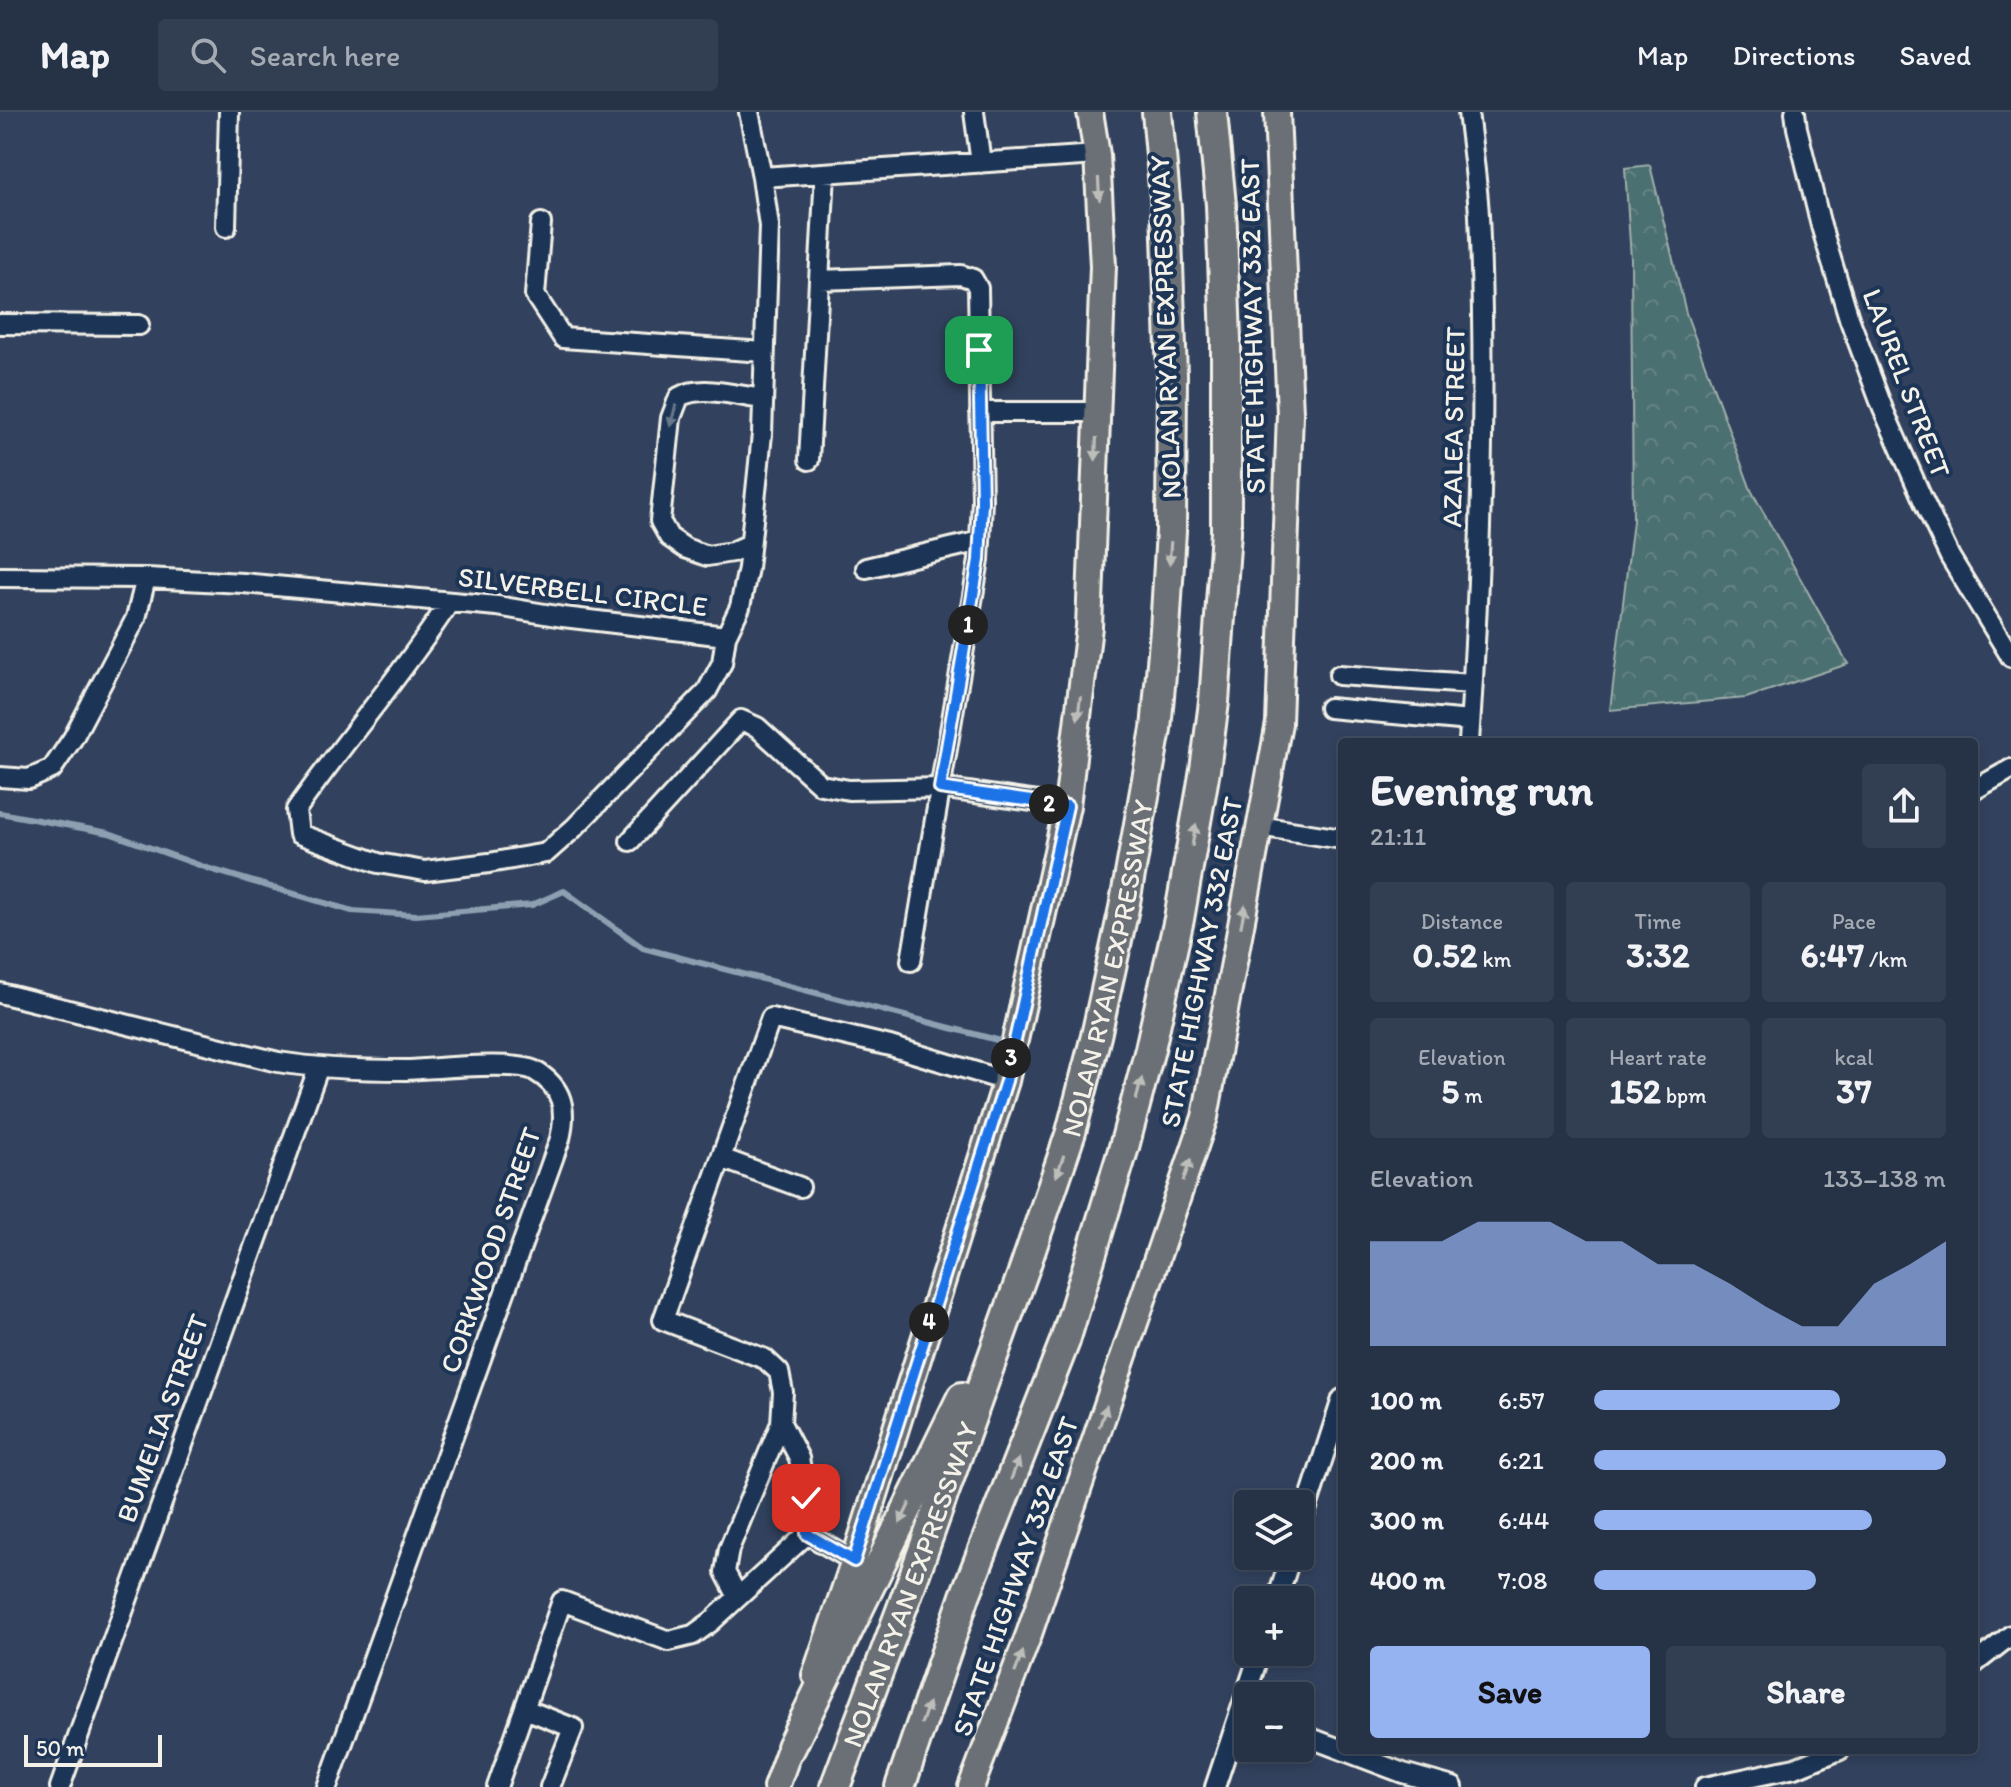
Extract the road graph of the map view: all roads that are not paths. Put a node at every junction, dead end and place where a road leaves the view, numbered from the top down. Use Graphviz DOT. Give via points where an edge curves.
graph roads {
  1 [pos="229,112"];
  2 [pos="749,112"];
  3 [pos="974,112"];
  4 [pos="1090,112"];
  5 [pos="1157,112"];
  6 [pos="1212,112"];
  7 [pos="1277,112"];
  8 [pos="1468,112"];
  9 [pos="1795,112"];
  10 [pos="1097,155"];
  11 [pos="981,163"];
  12 [pos="825,173"];
  13 [pos="762,177"];
  14 [pos="541,223"];
  15 [pos="226,227"];
  16 [pos="819,280"];
  17 [pos="0,324"];
  18 [pos="139,325"];
  19 [pos="764,352"];
  20 [pos="763,399"];
  21 [pos="980,412"];
  22 [pos="1097,412"];
  23 [pos="809,460"];
  24 [pos="980,541"];
  25 [pos="750,544"];
  26 [pos="866,568"];
  27 [pos="0,577"];
  28 [pos="146,578"];
  29 [pos="449,603"];
  30 [pos="726,636"];
  31 [pos="2011,657"];
  32 [pos="1339,675"];
  33 [pos="1472,684"];
  34 [pos="1329,708"];
  35 [pos="1470,721"];
  36 [pos="1469,738"];
  37 [pos="2011,769"];
  38 [pos="0,777"];
  39 [pos="940,788"];
  40 [pos="1978,788"];
  41 [pos="1067,806"];
  42 [pos="1259,826"];
  43 [pos="1338,838"];
  44 [pos="630,841"];
  45 [pos="911,961"];
  46 [pos="0,993"];
  47 [pos="318,1069"];
  48 [pos="1006,1081"];
  49 [pos="721,1158"];
  50 [pos="800,1187"];
  51 [pos="1025,1267"];
  52 [pos="781,1423"];
  53 [pos="1337,1430"];
  54 [pos="1314,1492"];
  55 [pos="807,1534"];
  56 [pos="854,1561"];
  57 [pos="738,1597"];
  58 [pos="2011,1635"];
  59 [pos="1978,1661"];
  60 [pos="525,1709"];
  61 [pos="1234,1739"];
  62 [pos="1314,1739"];
  63 [pos="791,1747"];
  64 [pos="1338,1748"];
  65 [pos="1353,1754"];
  66 [pos="1830,1754"];
  67 [pos="60,1787"];
  68 [pos="327,1787"];
  69 [pos="497,1787"];
  70 [pos="550,1787"];
  71 [pos="776,1787"];
  72 [pos="835,1787"];
  73 [pos="900,1787"];
  74 [pos="971,1787"];
  75 [pos="1215,1787"];
  76 [pos="1453,1787"];
  77 [pos="1705,1787"];
  1 -- 15 [label="street"];
  2 -- 13 [label="street, SILVERBELL CIRCLE"];
  3 -- 11 [label="street"];
  4 -- 10 [label="main road"];
  5 -- 51 [label="highway, NOLAN RYAN EXPRESSWAY, one-way" via="1172,391 1171,531 1156,729 1096,1036 1071,1132"];
  73 -- 6 [label="highway, NOLAN RYAN EXPRESSWAY, one-way" via="965,1596 1065,1341 1124,1147 1179,919 1214,702 1226,532 1225,310"];
  7 -- 42 [label="main road, STATE HIGHWAY 332 EAST" via="1290,413 1279,723"];
  8 -- 33 [label="street, AZALEA STREET" via="1483,344"];
  9 -- 31 [label="street, LAUREL STREET" via="1830,257 1883,409 1950,557"];
  10 -- 11 [label="street"];
  10 -- 22 [label="main road, one-way" via="1103,266"];
  11 -- 12 [label="street"];
  12 -- 13 [label="street"];
  12 -- 16 [label="street"];
  13 -- 19 [label="street, SILVERBELL CIRCLE" via="769,226"];
  14 -- 19 [label="street" via="535,295 563,338"];
  16 -- 21 [label="street" via="961,275 973,279 978,288"];
  16 -- 23 [label="street"];
  17 -- 18 [label="street"];
  19 -- 20 [label="street, SILVERBELL CIRCLE"];
  20 -- 25 [label="street, SILVERBELL CIRCLE"];
  20 -- 25 [label="street, one-way" via="709,392 679,397 671,418 660,521 669,537 707,556"];
  21 -- 22 [label="street"];
  21 -- 24 [label="street"];
  22 -- 41 [label="main road, one-way" via="1089,627"];
  24 -- 26 [label="street"];
  24 -- 39 [label="street"];
  25 -- 30 [label="street, SILVERBELL CIRCLE" via="740,607"];
  27 -- 28 [label="street, SILVERBELL CIRCLE"];
  28 -- 29 [label="street, SILVERBELL CIRCLE"];
  28 -- 38 [label="street" via="136,618 52,769 29,779"];
  29 -- 30 [label="street, SILVERBELL CIRCLE"];
  29 -- 30 [label="street" via="296,810 299,834 378,863 425,871 546,853 707,691 722,663"];
  32 -- 33 [label="street"];
  33 -- 35 [label="street, AZALEA STREET"];
  34 -- 35 [label="street"];
  35 -- 36 [label="street, AZALEA STREET"];
  37 -- 40 [label="street"];
  39 -- 41 [label="street"];
  39 -- 44 [label="street" via="849,790 821,785 757,727 741,720"];
  39 -- 45 [label="street"];
  41 -- 48 [label="main road"];
  42 -- 43 [label="street"];
  74 -- 42 [label="main road, STATE HIGHWAY 332 EAST, one-way" via="1029,1634 1205,1117"];
  46 -- 47 [label="street, CORKWOOD STREET"];
  47 -- 67 [label="street, BUMELIA STREET"];
  47 -- 68 [label="street, CORKWOOD STREET" via="533,1069 563,1101 564,1121"];
  48 -- 49 [label="street" via="771,1018"];
  48 -- 56 [label="main road"];
  49 -- 50 [label="street"];
  49 -- 52 [label="street" via="663,1320 765,1359 779,1372"];
  51 -- 63 [label="highway, one-way"];
  51 -- 72 [label="highway, NOLAN RYAN EXPRESSWAY"];
  52 -- 55 [label="street" via="799,1458"];
  52 -- 57 [label="street" via="729,1549 725,1572"];
  53 -- 54 [label="street"];
  55 -- 56 [label="street"];
  55 -- 57 [label="street"];
  56 -- 63 [label="main road"];
  57 -- 60 [label="street" via="693,1635 669,1641 562,1601"];
  58 -- 59 [label="street"];
  60 -- 69 [label="street"];
  60 -- 70 [label="street" via="573,1728"];
  61 -- 75 [label="street"];
  62 -- 64 [label="street"];
  63 -- 71 [label="main road"];
  65 -- 76 [label="street"];
  66 -- 77 [label="street" via="1795,1768"];
}
